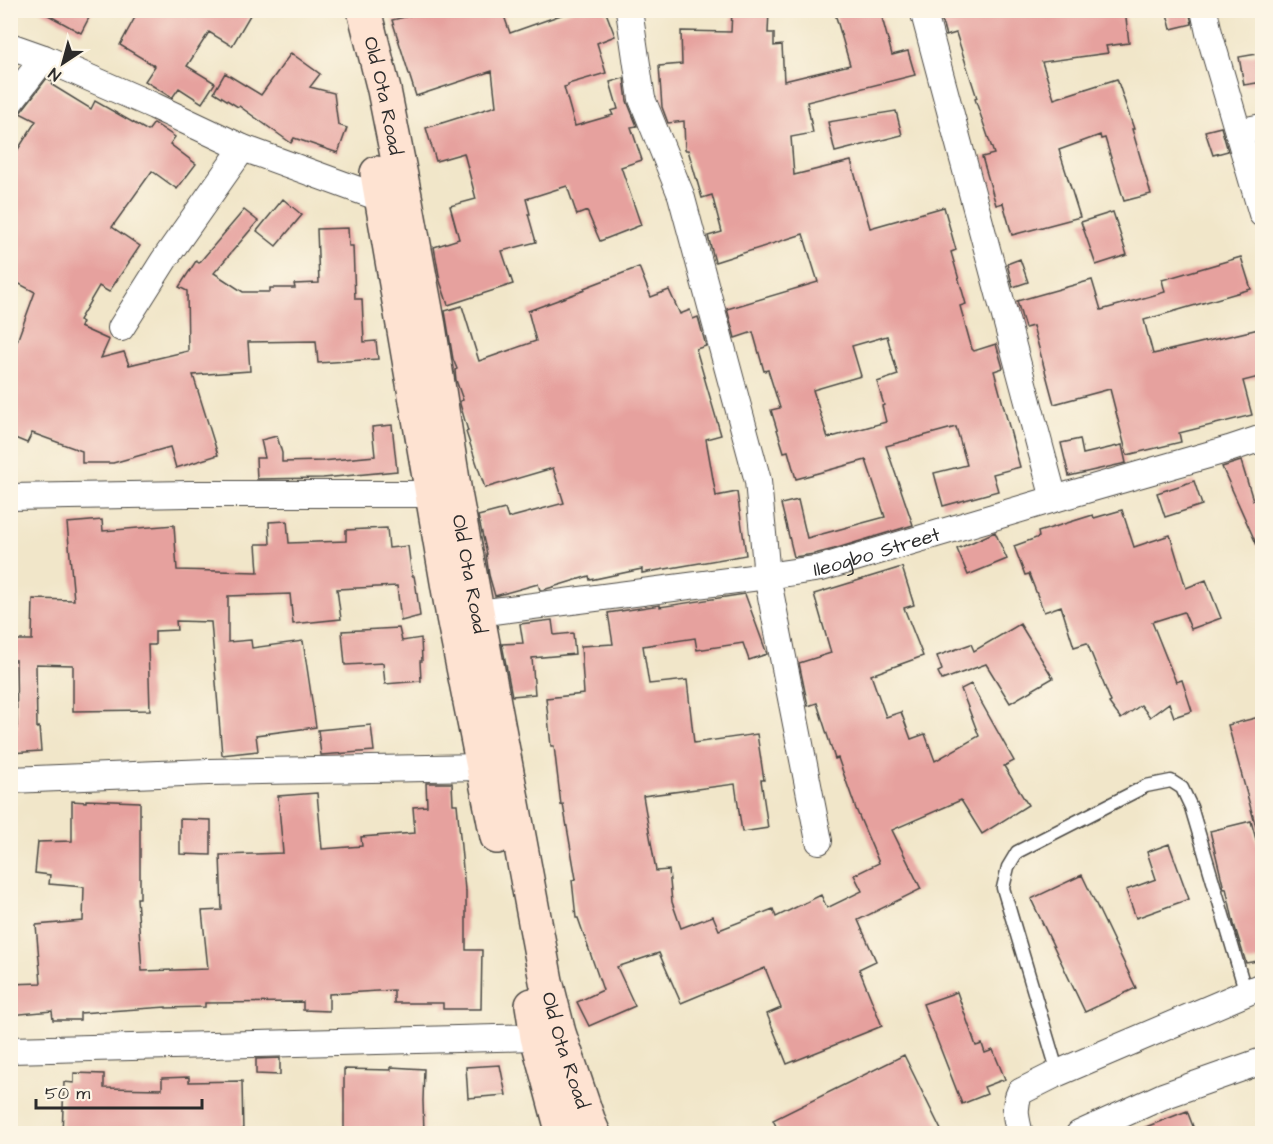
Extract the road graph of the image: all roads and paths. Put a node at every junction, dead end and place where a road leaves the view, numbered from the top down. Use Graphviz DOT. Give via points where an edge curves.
graph roads {
  1 [pos="342,10"];
  2 [pos="364,10"];
  3 [pos="629,10"];
  4 [pos="922,10"];
  5 [pos="1204,10"];
  6 [pos="10,46"];
  7 [pos="44,58"];
  8 [pos="10,102"];
  9 [pos="1250,130"];
  10 [pos="243,148"];
  11 [pos="382,199"];
  12 [pos="1263,214"];
  13 [pos="121,327"];
  14 [pos="1263,438"];
  15 [pos="432,494"];
  16 [pos="10,497"];
  17 [pos="1054,499"];
  18 [pos="767,576"];
  19 [pos="478,613"];
  20 [pos="483,767"];
  21 [pos="10,780"];
  22 [pos="819,841"];
  23 [pos="1254,990"];
  24 [pos="537,1037"];
  25 [pos="10,1050"];
  26 [pos="1263,1061"];
  27 [pos="1058,1073"];
  28 [pos="563,1134"];
  29 [pos="594,1134"];
  30 [pos="1020,1134"];
  31 [pos="1079,1134"];
  1 -- 11 [label="street, Old Ota Road"];
  2 -- 19 [label="street, Old Ota Road" via="406,201"];
  3 -- 18 [label="street" via="642,99 681,195 758,481"];
  4 -- 17 [label="street"];
  5 -- 9 [label="street" via="1209,33"];
  6 -- 7 [label="street"];
  7 -- 8 [label="street"];
  7 -- 10 [label="street"];
  9 -- 12 [label="street"];
  10 -- 11 [label="street"];
  10 -- 13 [label="street"];
  11 -- 15 [label="street, Old Ota Road"];
  14 -- 17 [label="street, Ileogbo Street"];
  15 -- 16 [label="street"];
  15 -- 20 [label="street, Old Ota Road"];
  17 -- 18 [label="street, Ileogbo Street" via="821,567"];
  18 -- 19 [label="street, Ileogbo Street"];
  18 -- 22 [label="street"];
  19 -- 29 [label="street, Old Ota Road" via="546,981 559,1033"];
  20 -- 21 [label="street"];
  20 -- 24 [label="street, Old Ota Road"];
  23 -- 27 [label="street"];
  23 -- 27 [label="lane" via="1182,788 1171,781 1146,786 1017,852 1008,867 1003,888"];
  24 -- 25 [label="street"];
  24 -- 28 [label="street, Old Ota Road"];
  26 -- 31 [label="street" via="1163,1096"];
  27 -- 30 [label="street" via="1020,1092 1016,1118"];
}
